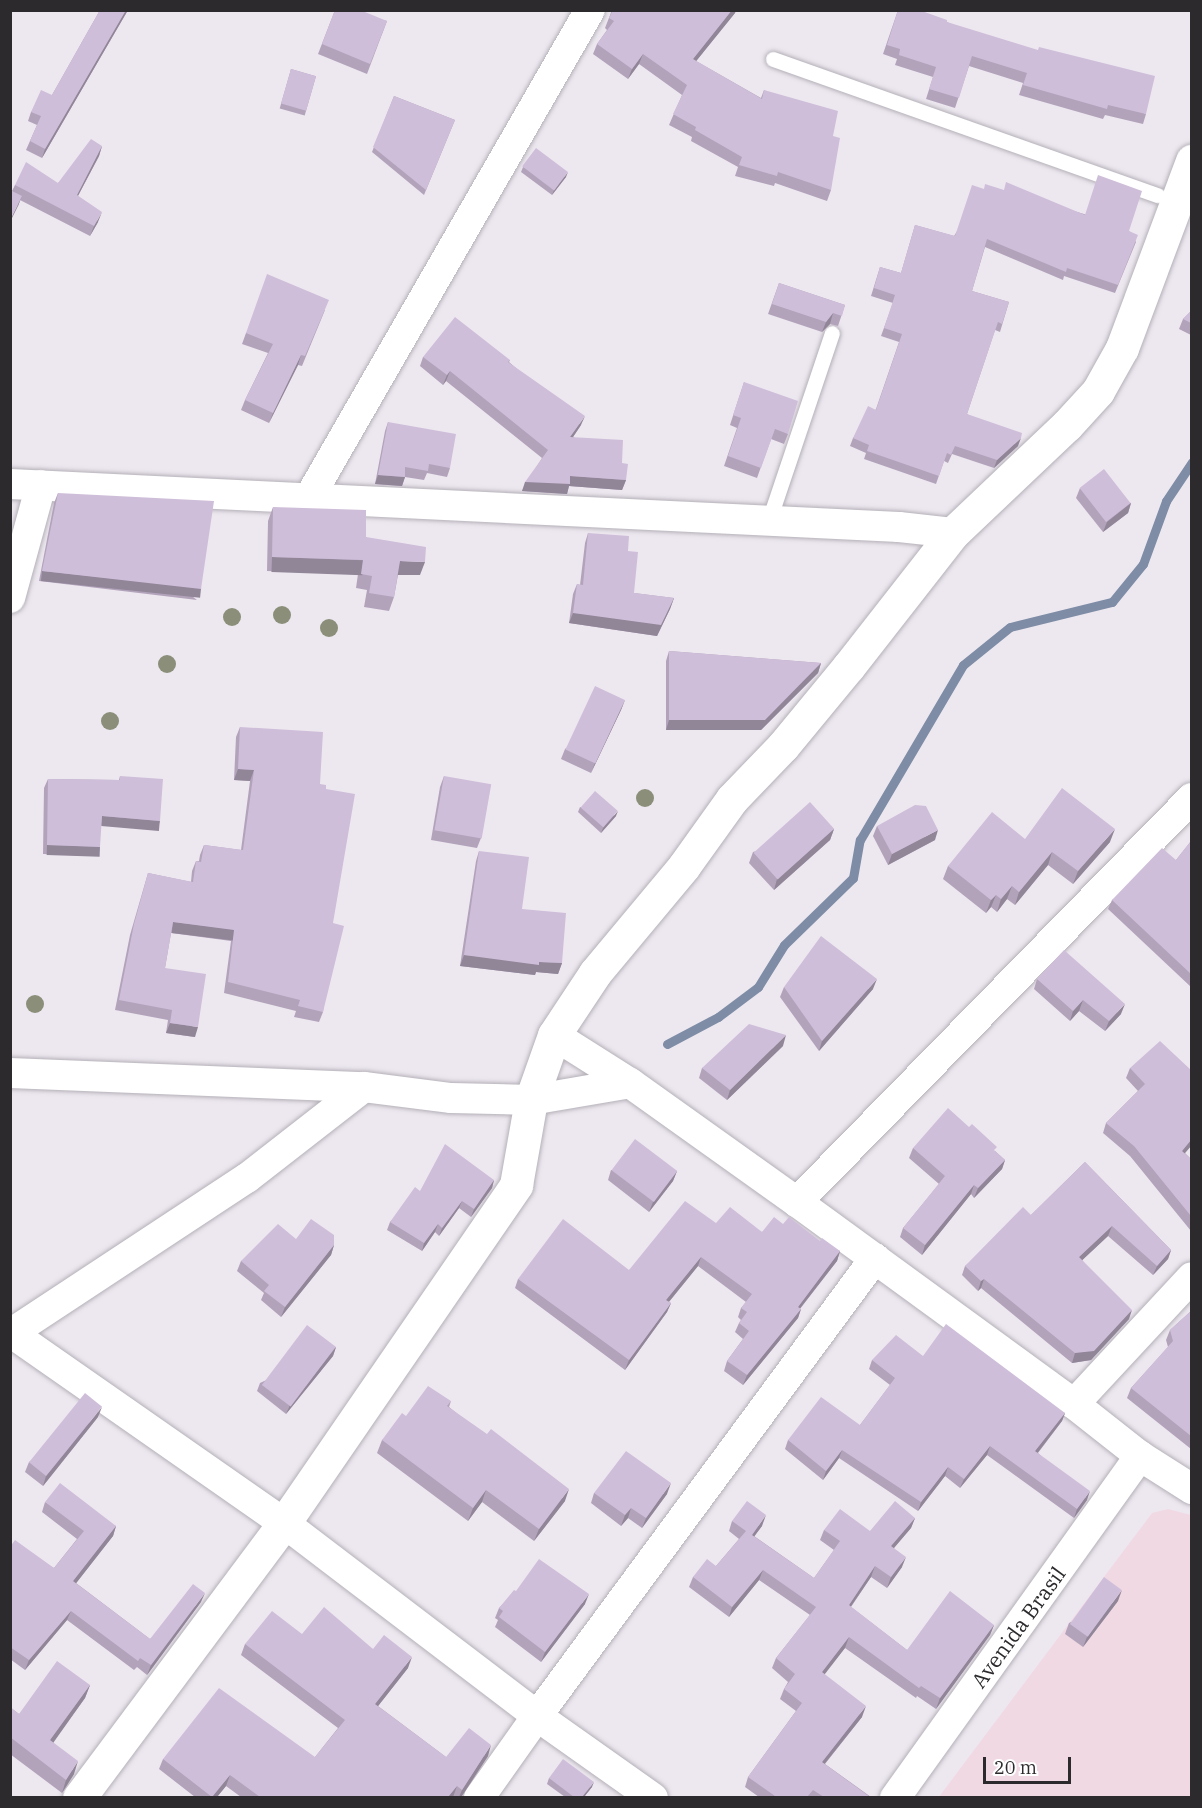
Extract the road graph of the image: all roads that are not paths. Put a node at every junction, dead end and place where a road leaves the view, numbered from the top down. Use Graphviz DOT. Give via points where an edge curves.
graph roads {
  1 [pos="590,10"];
  2 [pos="773,59"];
  3 [pos="1191,161"];
  4 [pos="1158,195"];
  5 [pos="832,333"];
  6 [pos="10,484"];
  7 [pos="41,485"];
  8 [pos="309,498"];
  9 [pos="769,520"];
  10 [pos="953,533"];
  11 [pos="10,598"];
  12 [pos="1191,798"];
  13 [pos="554,1035"];
  14 [pos="10,1072"];
  15 [pos="630,1083"];
  16 [pos="364,1087"];
  17 [pos="531,1100"];
  18 [pos="797,1202"];
  19 [pos="874,1258"];
  20 [pos="1191,1277"];
  21 [pos="11,1333"];
  22 [pos="1074,1404"];
  23 [pos="1140,1456"];
  24 [pos="1191,1489"];
  25 [pos="284,1523"];
  26 [pos="537,1716"];
  27 [pos="79,1797"];
  28 [pos="479,1797"];
  29 [pos="653,1797"];
  30 [pos="895,1797"];
  1 -- 8 [label="street"];
  2 -- 4 [label="lane"];
  3 -- 10 [label="street" via="1122,348 1098,391"];
  5 -- 9 [label="lane"];
  6 -- 7 [label="street"];
  7 -- 8 [label="street"];
  7 -- 11 [label="street"];
  8 -- 9 [label="street"];
  9 -- 10 [label="street"];
  10 -- 13 [label="street" via="805,720 732,799 684,866 596,973"];
  12 -- 18 [label="street"];
  13 -- 15 [label="street"];
  13 -- 17 [label="street"];
  14 -- 16 [label="street"];
  15 -- 17 [label="street"];
  15 -- 18 [label="street"];
  16 -- 17 [label="street" via="451,1098"];
  16 -- 21 [label="street" via="247,1178"];
  17 -- 25 [label="street" via="516,1185"];
  18 -- 19 [label="street"];
  19 -- 22 [label="street"];
  19 -- 26 [label="street"];
  20 -- 22 [label="street"];
  21 -- 25 [label="street"];
  22 -- 23 [label="street"];
  23 -- 24 [label="street"];
  23 -- 30 [label="street, Avenida Brasil"];
  25 -- 26 [label="street"];
  25 -- 27 [label="street"];
  26 -- 28 [label="street"];
  26 -- 29 [label="street"];
}
